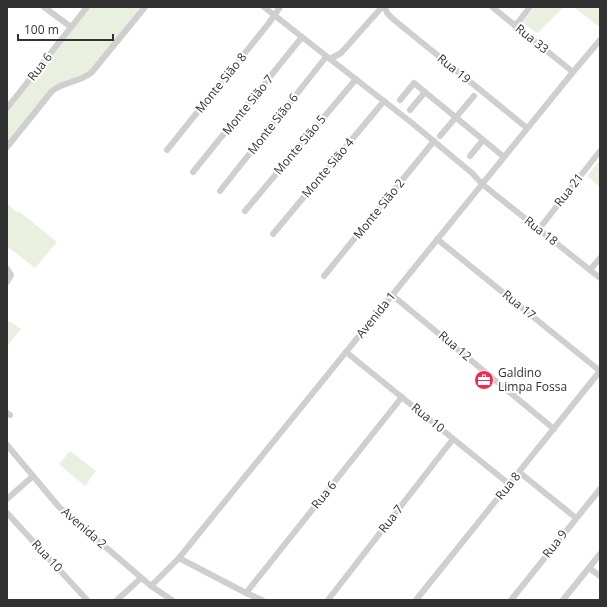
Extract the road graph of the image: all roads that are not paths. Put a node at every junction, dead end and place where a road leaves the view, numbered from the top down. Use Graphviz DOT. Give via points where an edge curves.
graph roads {
  1 [pos="44,7"];
  2 [pos="87,7"];
  3 [pos="145,7"];
  4 [pos="264,7"];
  5 [pos="280,7"];
  6 [pos="382,7"];
  7 [pos="385,7"];
  8 [pos="492,7"];
  9 [pos="530,7"];
  10 [pos="274,15"];
  11 [pos="515,26"];
  12 [pos="71,27"];
  13 [pos="302,37"];
  14 [pos="600,41"];
  15 [pos="328,58"];
  16 [pos="573,72"];
  17 [pos="356,79"];
  18 [pos="425,92"];
  19 [pos="474,96"];
  20 [pos="400,100"];
  21 [pos="384,101"];
  22 [pos="7,108"];
  23 [pos="410,110"];
  24 [pos="457,118"];
  25 [pos="527,128"];
  26 [pos="440,136"];
  27 [pos="484,140"];
  28 [pos="434,141"];
  29 [pos="7,147"];
  30 [pos="167,150"];
  31 [pos="600,151"];
  32 [pos="470,156"];
  33 [pos="504,157"];
  34 [pos="193,172"];
  35 [pos="482,184"];
  36 [pos="220,191"];
  37 [pos="245,212"];
  38 [pos="538,229"];
  39 [pos="273,234"];
  40 [pos="437,239"];
  41 [pos="600,258"];
  42 [pos="7,268"];
  43 [pos="590,270"];
  44 [pos="324,276"];
  45 [pos="600,278"];
  46 [pos="7,282"];
  47 [pos="392,295"];
  48 [pos="346,352"];
  49 [pos="600,371"];
  50 [pos="402,397"];
  51 [pos="554,429"];
  52 [pos="453,439"];
  53 [pos="7,445"];
  54 [pos="519,472"];
  55 [pos="33,476"];
  56 [pos="509,484"];
  57 [pos="600,489"];
  58 [pos="7,499"];
  59 [pos="7,513"];
  60 [pos="576,518"];
  61 [pos="600,554"];
  62 [pos="178,558"];
  63 [pos="589,568"];
  64 [pos="600,576"];
  65 [pos="141,578"];
  66 [pos="151,586"];
  67 [pos="246,593"];
  68 [pos="87,600"];
  69 [pos="117,600"];
  70 [pos="172,600"];
  71 [pos="262,600"];
  72 [pos="328,600"];
  73 [pos="416,600"];
  74 [pos="511,600"];
  75 [pos="563,600"];
  1 -- 12 [label="street"];
  2 -- 12 [label="street, Rua 6"];
  3 -- 29 [label="street" via="92,72 52,91"];
  4 -- 10 [label="street, Rua 18"];
  5 -- 10 [label="street, Monte Sião 8"];
  6 -- 15 [label="street, Monte Sião 6" via="341,53"];
  7 -- 25 [label="street, Rua 19" via="393,19"];
  8 -- 11 [label="street, Rua 33"];
  9 -- 11 [label="street"];
  10 -- 13 [label="street, Rua 18"];
  10 -- 30 [label="street, Monte Sião 8"];
  11 -- 16 [label="street, Rua 33"];
  12 -- 22 [label="street, Rua 6"];
  13 -- 15 [label="street, Rua 18"];
  13 -- 34 [label="street, Monte Sião 7"];
  14 -- 16 [label="street, Avenida 1"];
  15 -- 17 [label="street, Rua 18"];
  15 -- 36 [label="street, Monte Sião 6"];
  16 -- 25 [label="street, Avenida 1"];
  17 -- 21 [label="street, Rua 18"];
  17 -- 37 [label="street, Monte Sião 5"];
  18 -- 20 [label="street" via="414,83"];
  18 -- 23 [label="street"];
  18 -- 24 [label="street"];
  19 -- 24 [label="street"];
  21 -- 28 [label="street, Rua 18"];
  21 -- 39 [label="street, Monte Sião 4"];
  24 -- 26 [label="street"];
  24 -- 27 [label="street"];
  25 -- 33 [label="street, Avenida 1"];
  27 -- 32 [label="street"];
  27 -- 33 [label="street"];
  28 -- 35 [label="street, Rua 18"];
  28 -- 44 [label="street, Monte Sião 2"];
  31 -- 38 [label="street, Rua 21"];
  33 -- 35 [label="street, Avenida 1"];
  35 -- 38 [label="street, Rua 18"];
  35 -- 40 [label="street, Avenida 1"];
  38 -- 43 [label="street, Rua 18"];
  40 -- 47 [label="street, Avenida 1"];
  40 -- 49 [label="street, Rua 17"];
  41 -- 43 [label="street"];
  42 -- 46 [label="street" via="11,275"];
  43 -- 45 [label="street, Rua 18"];
  47 -- 48 [label="street, Avenida 1"];
  47 -- 51 [label="street, Rua 12"];
  48 -- 50 [label="street, Rua 10"];
  48 -- 62 [label="street, Avenida 1"];
  49 -- 51 [label="street, Rua 8"];
  50 -- 52 [label="street, Rua 10"];
  50 -- 67 [label="street, Rua 6"];
  51 -- 54 [label="street, Rua 8"];
  52 -- 56 [label="street, Rua 10"];
  52 -- 72 [label="street, Rua 7"];
  53 -- 55 [label="street, Avenida 2"];
  54 -- 56 [label="street, Rua 8"];
  54 -- 60 [label="street"];
  55 -- 58 [label="street"];
  55 -- 65 [label="street, Avenida 2" via="59,507"];
  56 -- 73 [label="street, Rua 8"];
  57 -- 60 [label="street, Rua 9"];
  59 -- 68 [label="street, Rua 10"];
  60 -- 74 [label="street, Rua 9"];
  61 -- 63 [label="street"];
  62 -- 66 [label="street, Avenida 1"];
  62 -- 67 [label="street"];
  63 -- 64 [label="street"];
  63 -- 75 [label="street"];
  65 -- 66 [label="street, Avenida 2"];
  65 -- 69 [label="street"];
  66 -- 70 [label="street, Avenida 2"];
  67 -- 71 [label="street"];
}
